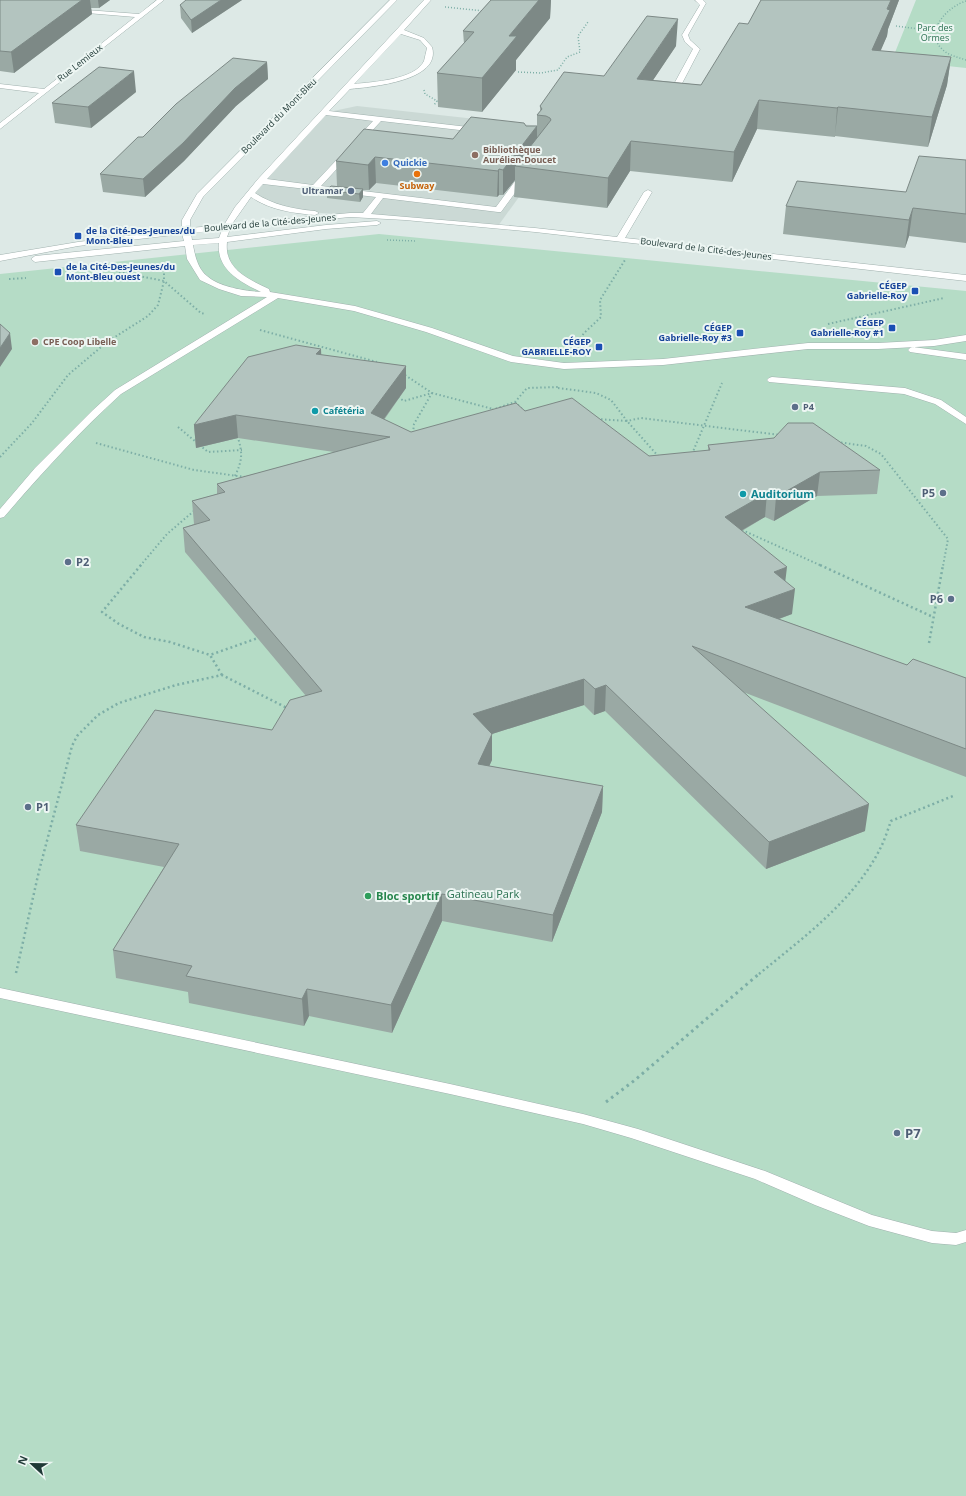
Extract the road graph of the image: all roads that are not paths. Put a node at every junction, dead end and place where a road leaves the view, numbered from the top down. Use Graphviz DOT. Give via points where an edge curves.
graph roads {
  1 [pos="161,0"];
  2 [pos="394,0"];
  3 [pos="428,0"];
  4 [pos="698,0"];
  5 [pos="68,9"];
  6 [pos="140,16"];
  7 [pos="400,31"];
  8 [pos="0,86"];
  9 [pos="348,87"];
  10 [pos="45,91"];
  11 [pos="672,95"];
  12 [pos="324,113"];
  13 [pos="379,119"];
  14 [pos="0,127"];
  15 [pos="485,131"];
  16 [pos="531,167"];
  17 [pos="261,181"];
  18 [pos="315,188"];
  19 [pos="648,192"];
  20 [pos="250,193"];
  21 [pos="381,196"];
  22 [pos="476,207"];
  23 [pos="350,215"];
  24 [pos="365,216"];
  25 [pos="445,222"];
  26 [pos="464,224"];
  27 [pos="226,227"];
  28 [pos="186,231"];
  29 [pos="620,239"];
  30 [pos="221,240"];
  31 [pos="187,244"];
  32 [pos="0,258"];
  33 [pos="0,261"];
  34 [pos="966,278"];
  35 [pos="277,295"];
  36 [pos="966,338"];
  37 [pos="878,346"];
  38 [pos="966,357"];
  39 [pos="772,380"];
  40 [pos="966,421"];
  41 [pos="0,515"];
  42 [pos="5,994"];
  43 [pos="966,1236"];
  1 -- 6 [label="street, Rue Lemieux"];
  2 -- 28 [label="street, Boulevard du Mont-Bleu" via="200,196 186,220"];
  3 -- 7 [label="street"];
  4 -- 11 [label="street" via="703,5 685,35 697,49"];
  5 -- 6 [label="street"];
  6 -- 10 [label="street, Rue Lemieux"];
  7 -- 9 [label="street"];
  7 -- 9 [label="street" via="422,39 430,48 426,63 411,75 387,83"];
  8 -- 10 [label="street"];
  9 -- 12 [label="street"];
  10 -- 14 [label="street, Rue Lemieux"];
  12 -- 13 [label="street"];
  12 -- 17 [label="street"];
  13 -- 15 [label="street"];
  13 -- 18 [label="street"];
  16 -- 22 [label="street" via="498,210"];
  17 -- 18 [label="street"];
  17 -- 20 [label="street"];
  18 -- 21 [label="street"];
  19 -- 29 [label="street"];
  20 -- 23 [label="street" via="271,206 282,209"];
  20 -- 27 [label="street"];
  21 -- 22 [label="street"];
  21 -- 24 [label="street"];
  22 -- 26 [label="street"];
  23 -- 24 [label="street, Boulevard de la Cité-des-Jeunes"];
  23 -- 27 [label="street, Boulevard de la Cité-des-Jeunes"];
  24 -- 25 [label="street, Boulevard de la Cité-des-Jeunes"];
  25 -- 26 [label="street, Boulevard de la Cité-des-Jeunes"];
  25 -- 30 [label="street, Boulevard de la Cité-des-Jeunes" via="326,227"];
  26 -- 29 [label="street, Boulevard de la Cité-des-Jeunes"];
  27 -- 28 [label="street, Boulevard de la Cité-des-Jeunes"];
  27 -- 30 [label="street"];
  28 -- 31 [label="street, Boulevard du Mont-Bleu"];
  28 -- 32 [label="street, Boulevard de la Cité-des-Jeunes" via="78,244"];
  29 -- 34 [label="street, Boulevard de la Cité-des-Jeunes"];
  30 -- 31 [label="street, Boulevard de la Cité-des-Jeunes"];
  30 -- 35 [label="street" via="221,255 236,274 249,284"];
  31 -- 33 [label="street, Boulevard de la Cité-des-Jeunes"];
  31 -- 35 [label="street, Boulevard du Mont-Bleu" via="191,259 203,278 244,294"];
  35 -- 37 [label="street" via="355,309 429,330 511,359 564,366 663,362 808,346"];
  35 -- 41 [label="street" via="118,392 70,439"];
  36 -- 37 [label="street" via="934,343"];
  37 -- 38 [label="street"];
  39 -- 40 [label="street" via="905,391 938,402"];
  42 -- 43 [label="street" via="583,1119 760,1175 869,1220 932,1236 956,1239"];
}
